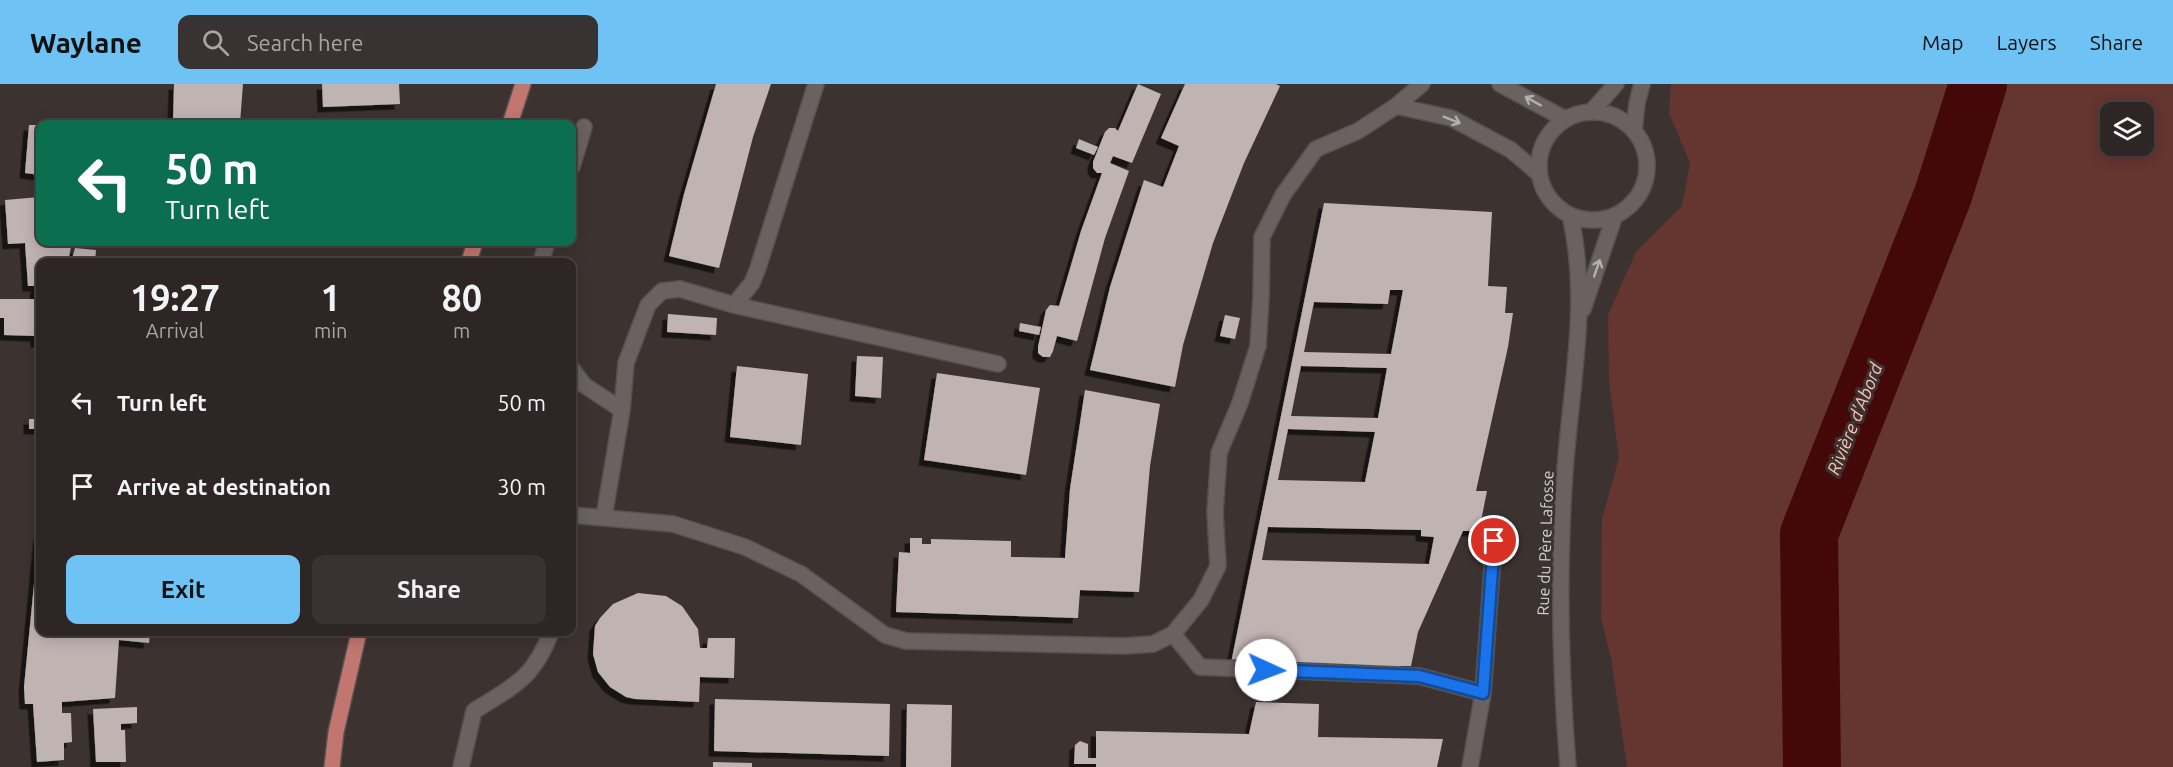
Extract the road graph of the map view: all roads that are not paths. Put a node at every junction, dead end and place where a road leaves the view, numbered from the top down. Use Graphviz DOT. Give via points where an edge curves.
graph roads {
  1 [pos="523,84"];
  2 [pos="816,84"];
  3 [pos="1422,84"];
  4 [pos="1500,84"];
  5 [pos="1616,84"];
  6 [pos="1642,84"];
  7 [pos="1396,106"];
  8 [pos="1592,111"];
  9 [pos="1565,119"];
  10 [pos="511,120"];
  11 [pos="584,127"];
  12 [pos="1635,131"];
  13 [pos="576,153"];
  14 [pos="1538,173"];
  15 [pos="1570,215"];
  16 [pos="1615,215"];
  17 [pos="734,304"];
  18 [pos="1579,321"];
  19 [pos="998,364"];
  20 [pos="576,374"];
  21 [pos="622,410"];
  22 [pos="576,515"];
  23 [pos="604,517"];
  24 [pos="1494,541"];
  25 [pos="1173,634"];
  26 [pos="358,636"];
  27 [pos="549,636"];
  28 [pos="1483,693"];
  29 [pos="332,767"];
  30 [pos="461,767"];
  31 [pos="1470,767"];
  32 [pos="1568,767"];
  1 -- 10 [label="main road"];
  2 -- 17 [label="street" via="758,268 752,283"];
  3 -- 7 [label="street"];
  9 -- 4 [label="street, one-way"];
  5 -- 8 [label="street"];
  6 -- 12 [label="street"];
  7 -- 14 [label="street, one-way" via="1451,118 1510,150"];
  7 -- 25 [label="street" via="1358,131 1316,149 1282,195 1262,237 1258,345 1219,453 1215,512 1218,566 1201,600"];
  8 -- 9 [label="street"];
  8 -- 12 [label="street" via="1608,113"];
  9 -- 14 [label="street" via="1549,133 1540,152"];
  11 -- 13 [label="street"];
  12 -- 16 [label="street" via="1647,161 1646,178 1640,193"];
  14 -- 15 [label="street" via="1555,205"];
  15 -- 16 [label="street" via="1585,220"];
  15 -- 18 [label="street, Rue du Père Lafosse"];
  18 -- 16 [label="street, Rue du Père Lafosse, one-way"];
  17 -- 19 [label="street"];
  17 -- 21 [label="street" via="680,289 662,291 648,305 626,363"];
  18 -- 32 [label="street, Rue du Père Lafosse" via="1564,471 1560,600"];
  20 -- 21 [label="street" via="584,385"];
  21 -- 23 [label="street"];
  22 -- 23 [label="street"];
  23 -- 25 [label="street" via="673,524 745,547 801,574 885,635 906,641 1125,646 1153,644"];
  24 -- 28 [label="street"];
  25 -- 28 [label="street" via="1200,667 1419,676"];
  26 -- 29 [label="main road"];
  27 -- 30 [label="street" via="532,670 474,711"];
  28 -- 31 [label="street"];
}
